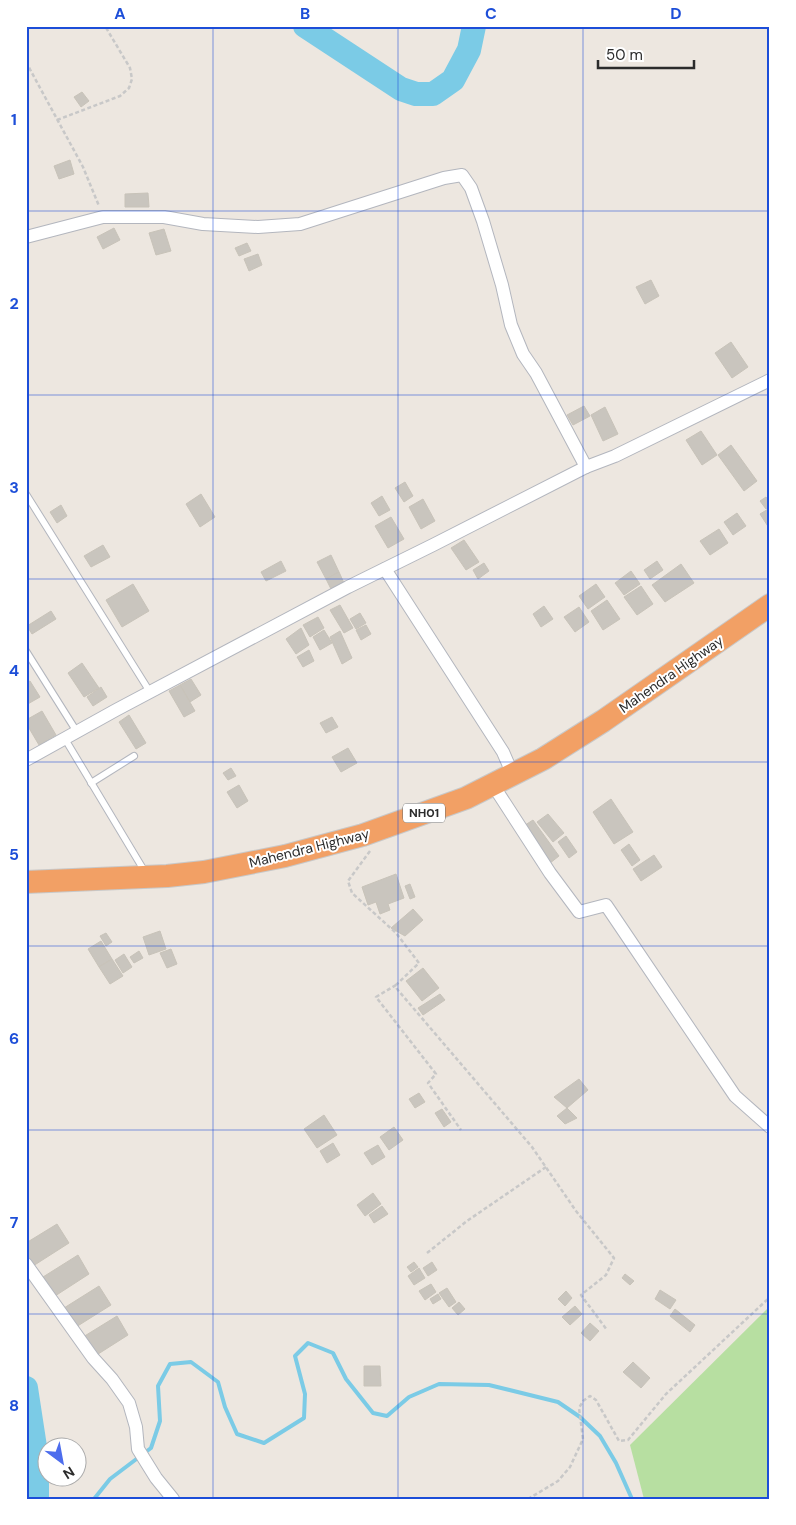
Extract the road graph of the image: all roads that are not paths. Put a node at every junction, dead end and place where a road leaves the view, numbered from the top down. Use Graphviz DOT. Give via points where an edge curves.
graph roads {
  1 [pos="26,236"];
  2 [pos="770,380"];
  3 [pos="586,467"];
  4 [pos="26,494"];
  5 [pos="385,569"];
  6 [pos="770,605"];
  7 [pos="26,651"];
  8 [pos="150,692"];
  9 [pos="77,732"];
  10 [pos="65,739"];
  11 [pos="134,756"];
  12 [pos="26,760"];
  13 [pos="513,775"];
  14 [pos="91,783"];
  15 [pos="493,785"];
  16 [pos="148,877"];
  17 [pos="26,882"];
  18 [pos="770,1127"];
  19 [pos="26,1264"];
  20 [pos="173,1499"];
  1 -- 3 [label="street" via="103,217 164,217 203,224 258,227 300,224 462,175 471,188 483,221 511,325 523,354"];
  2 -- 3 [label="street"];
  3 -- 5 [label="street"];
  4 -- 8 [label="lane"];
  5 -- 8 [label="street"];
  5 -- 13 [label="street" via="502,752"];
  6 -- 13 [label="highway, Mahendra Highway / NH01" via="603,721"];
  7 -- 9 [label="lane"];
  8 -- 9 [label="street"];
  9 -- 10 [label="street"];
  10 -- 12 [label="street"];
  10 -- 14 [label="lane"];
  11 -- 14 [label="lane"];
  13 -- 15 [label="highway, Mahendra Highway / NH01"];
  14 -- 16 [label="lane"];
  15 -- 16 [label="highway, Mahendra Highway / NH01" via="466,798 324,847 204,872"];
  15 -- 18 [label="street" via="579,912 606,905 735,1096"];
  16 -- 17 [label="highway, Mahendra Highway / NH01"];
  19 -- 20 [label="street" via="129,1403 138,1449"];
}
